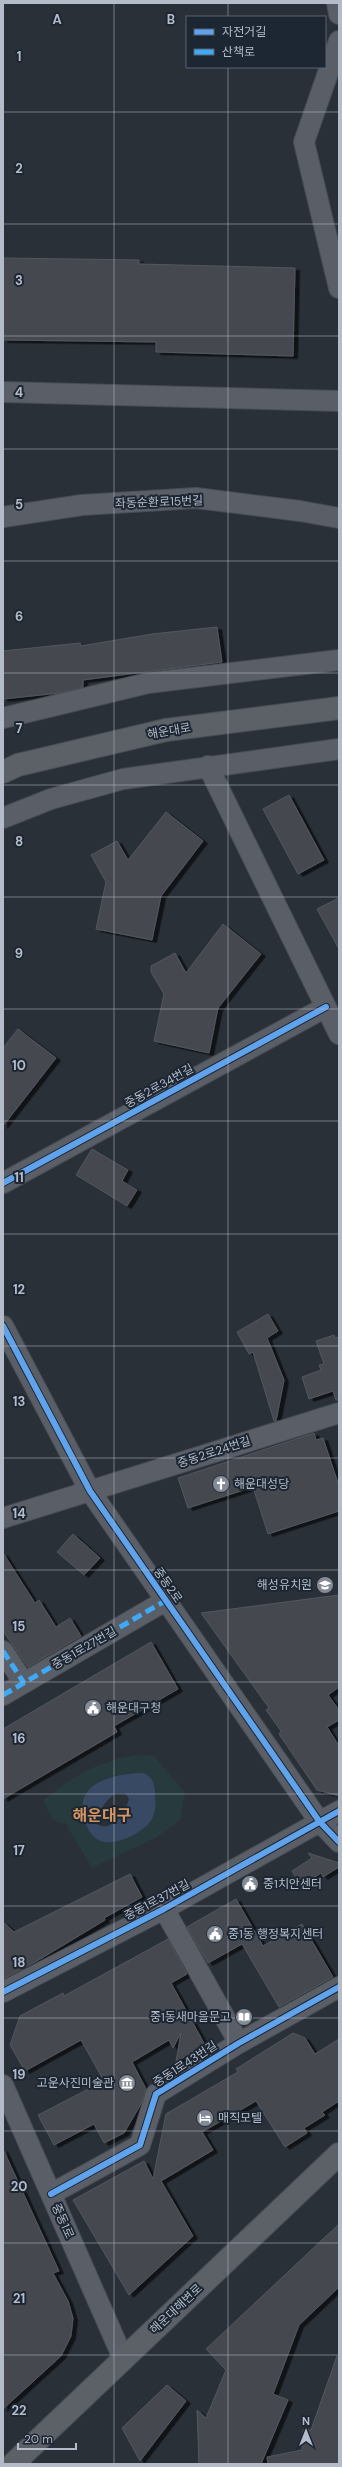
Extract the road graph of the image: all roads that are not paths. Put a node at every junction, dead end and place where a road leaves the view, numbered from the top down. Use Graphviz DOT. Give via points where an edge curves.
graph roads {
  1 [pos="337,3"];
  2 [pos="339,14"];
  3 [pos="339,42"];
  4 [pos="339,288"];
  5 [pos="3,392"];
  6 [pos="339,401"];
  7 [pos="3,517"];
  8 [pos="339,518"];
  9 [pos="339,660"];
  10 [pos="339,708"];
  11 [pos="3,718"];
  12 [pos="339,749"];
  13 [pos="208,766"];
  14 [pos="3,772"];
  15 [pos="3,818"];
  16 [pos="326,1007"];
  17 [pos="339,1034"];
  18 [pos="3,1184"];
  19 [pos="3,1326"];
  20 [pos="339,1413"];
  21 [pos="90,1491"];
  22 [pos="3,1518"];
  23 [pos="165,1601"];
  24 [pos="3,1651"];
  25 [pos="24,1683"];
  26 [pos="3,1695"];
  27 [pos="339,1811"];
  28 [pos="319,1821"];
  29 [pos="339,1842"];
  30 [pos="164,1909"];
  31 [pos="339,1987"];
  32 [pos="3,1992"];
  33 [pos="239,2043"];
  34 [pos="3,2085"];
  35 [pos="339,2154"];
  36 [pos="51,2194"];
  37 [pos="123,2358"];
  38 [pos="13,2464"];
  1 -- 2 [label="street"];
  3 -- 4 [label="street" via="304,142"];
  5 -- 6 [label="street"];
  7 -- 8 [label="street, 좌동순환로15번길" via="82,505 196,498"];
  9 -- 11 [label="street" via="148,683"];
  10 -- 14 [label="main road, 해운대로" via="166,730 18,765"];
  12 -- 13 [label="street"];
  13 -- 15 [label="street" via="123,779 50,799"];
  13 -- 16 [label="street"];
  16 -- 17 [label="street"];
  16 -- 18 [label="street, 중동2로34번길"];
  19 -- 21 [label="street, 중동2로"];
  20 -- 21 [label="street, 중동2로24번길"];
  21 -- 22 [label="street, 중동2로24번길"];
  21 -- 23 [label="street, 중동2로"];
  23 -- 25 [label="street, 중동1로27번길"];
  23 -- 28 [label="street, 중동2로"];
  24 -- 25 [label="street"];
  25 -- 26 [label="street, 중동1로27번길"];
  27 -- 28 [label="street, 중동1로37번길"];
  28 -- 29 [label="street, 중동2로"];
  28 -- 30 [label="street, 중동1로37번길"];
  30 -- 32 [label="street, 중동1로37번길"];
  30 -- 33 [label="street"];
  31 -- 33 [label="street, 중동1로43번길"];
  33 -- 36 [label="street, 중동1로43번길" via="156,2094 140,2145"];
  34 -- 36 [label="street, 중동1로"];
  35 -- 37 [label="main road, 해운대해변로"];
  36 -- 37 [label="street, 중동1로"];
  37 -- 38 [label="main road, 해운대해변로"];
}
